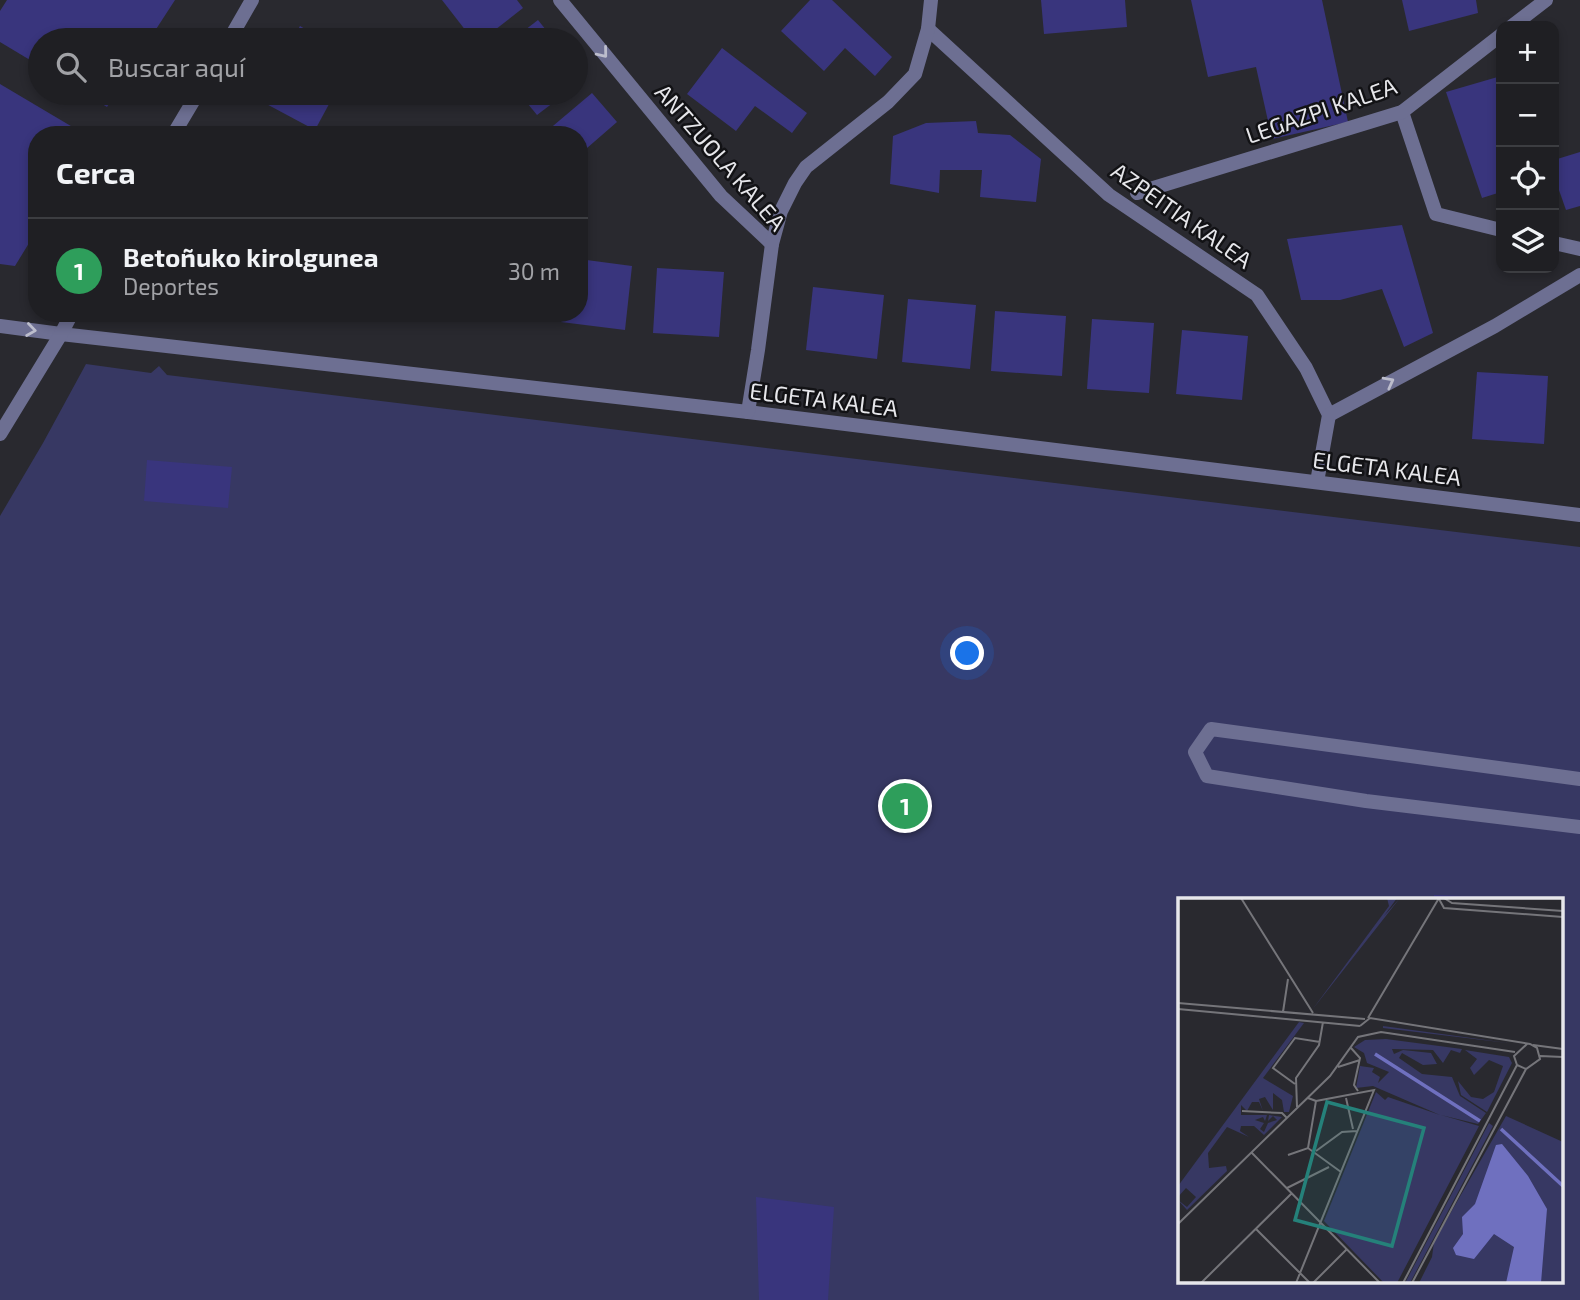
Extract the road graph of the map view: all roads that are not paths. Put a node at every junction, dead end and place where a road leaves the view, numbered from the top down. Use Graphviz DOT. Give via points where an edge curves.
graph roads {
  1 [pos="252,0"];
  2 [pos="560,0"];
  3 [pos="930,0"];
  4 [pos="1546,0"];
  5 [pos="1519,21"];
  6 [pos="236,28"];
  7 [pos="583,28"];
  8 [pos="928,29"];
  9 [pos="588,34"];
  10 [pos="1496,39"];
  11 [pos="191,105"];
  12 [pos="1402,112"];
  13 [pos="178,126"];
  14 [pos="1137,193"];
  15 [pos="1496,229"];
  16 [pos="772,244"];
  17 [pos="1559,244"];
  18 [pos="1580,249"];
  19 [pos="1580,275"];
  20 [pos="67,322"];
  21 [pos="0,326"];
  22 [pos="61,334"];
  23 [pos="748,412"];
  24 [pos="1329,415"];
  25 [pos="0,434"];
  26 [pos="1317,482"];
  27 [pos="1580,515"];
  28 [pos="1580,779"];
  29 [pos="1580,827"];
  1 -- 6 [label="street"];
  2 -- 7 [label="street, ANTZUOLA KALEA, one-way"];
  3 -- 8 [label="street"];
  4 -- 5 [label="street"];
  8 -- 16 [label="street" via="915,75 800,175 781,211"];
  8 -- 24 [label="street, AZPEITIA KALEA" via="1109,195 1257,295 1306,368"];
  9 -- 16 [label="street, ANTZUOLA KALEA, one-way" via="721,196"];
  10 -- 12 [label="street, LEGAZPI KALEA"];
  11 -- 13 [label="street"];
  12 -- 14 [label="street, LEGAZPI KALEA"];
  12 -- 15 [label="street" via="1436,214"];
  16 -- 23 [label="street, ANTZUOLA KALEA"];
  17 -- 18 [label="street"];
  24 -- 19 [label="street, one-way"];
  20 -- 22 [label="street"];
  21 -- 22 [label="street, ELGETA KALEA, one-way"];
  22 -- 23 [label="street, ELGETA KALEA"];
  22 -- 25 [label="street"];
  23 -- 26 [label="street, ELGETA KALEA"];
  24 -- 26 [label="street"];
  26 -- 27 [label="street, ELGETA KALEA"];
  28 -- 29 [label="street" via="1211,729 1195,752 1207,776"];
}
